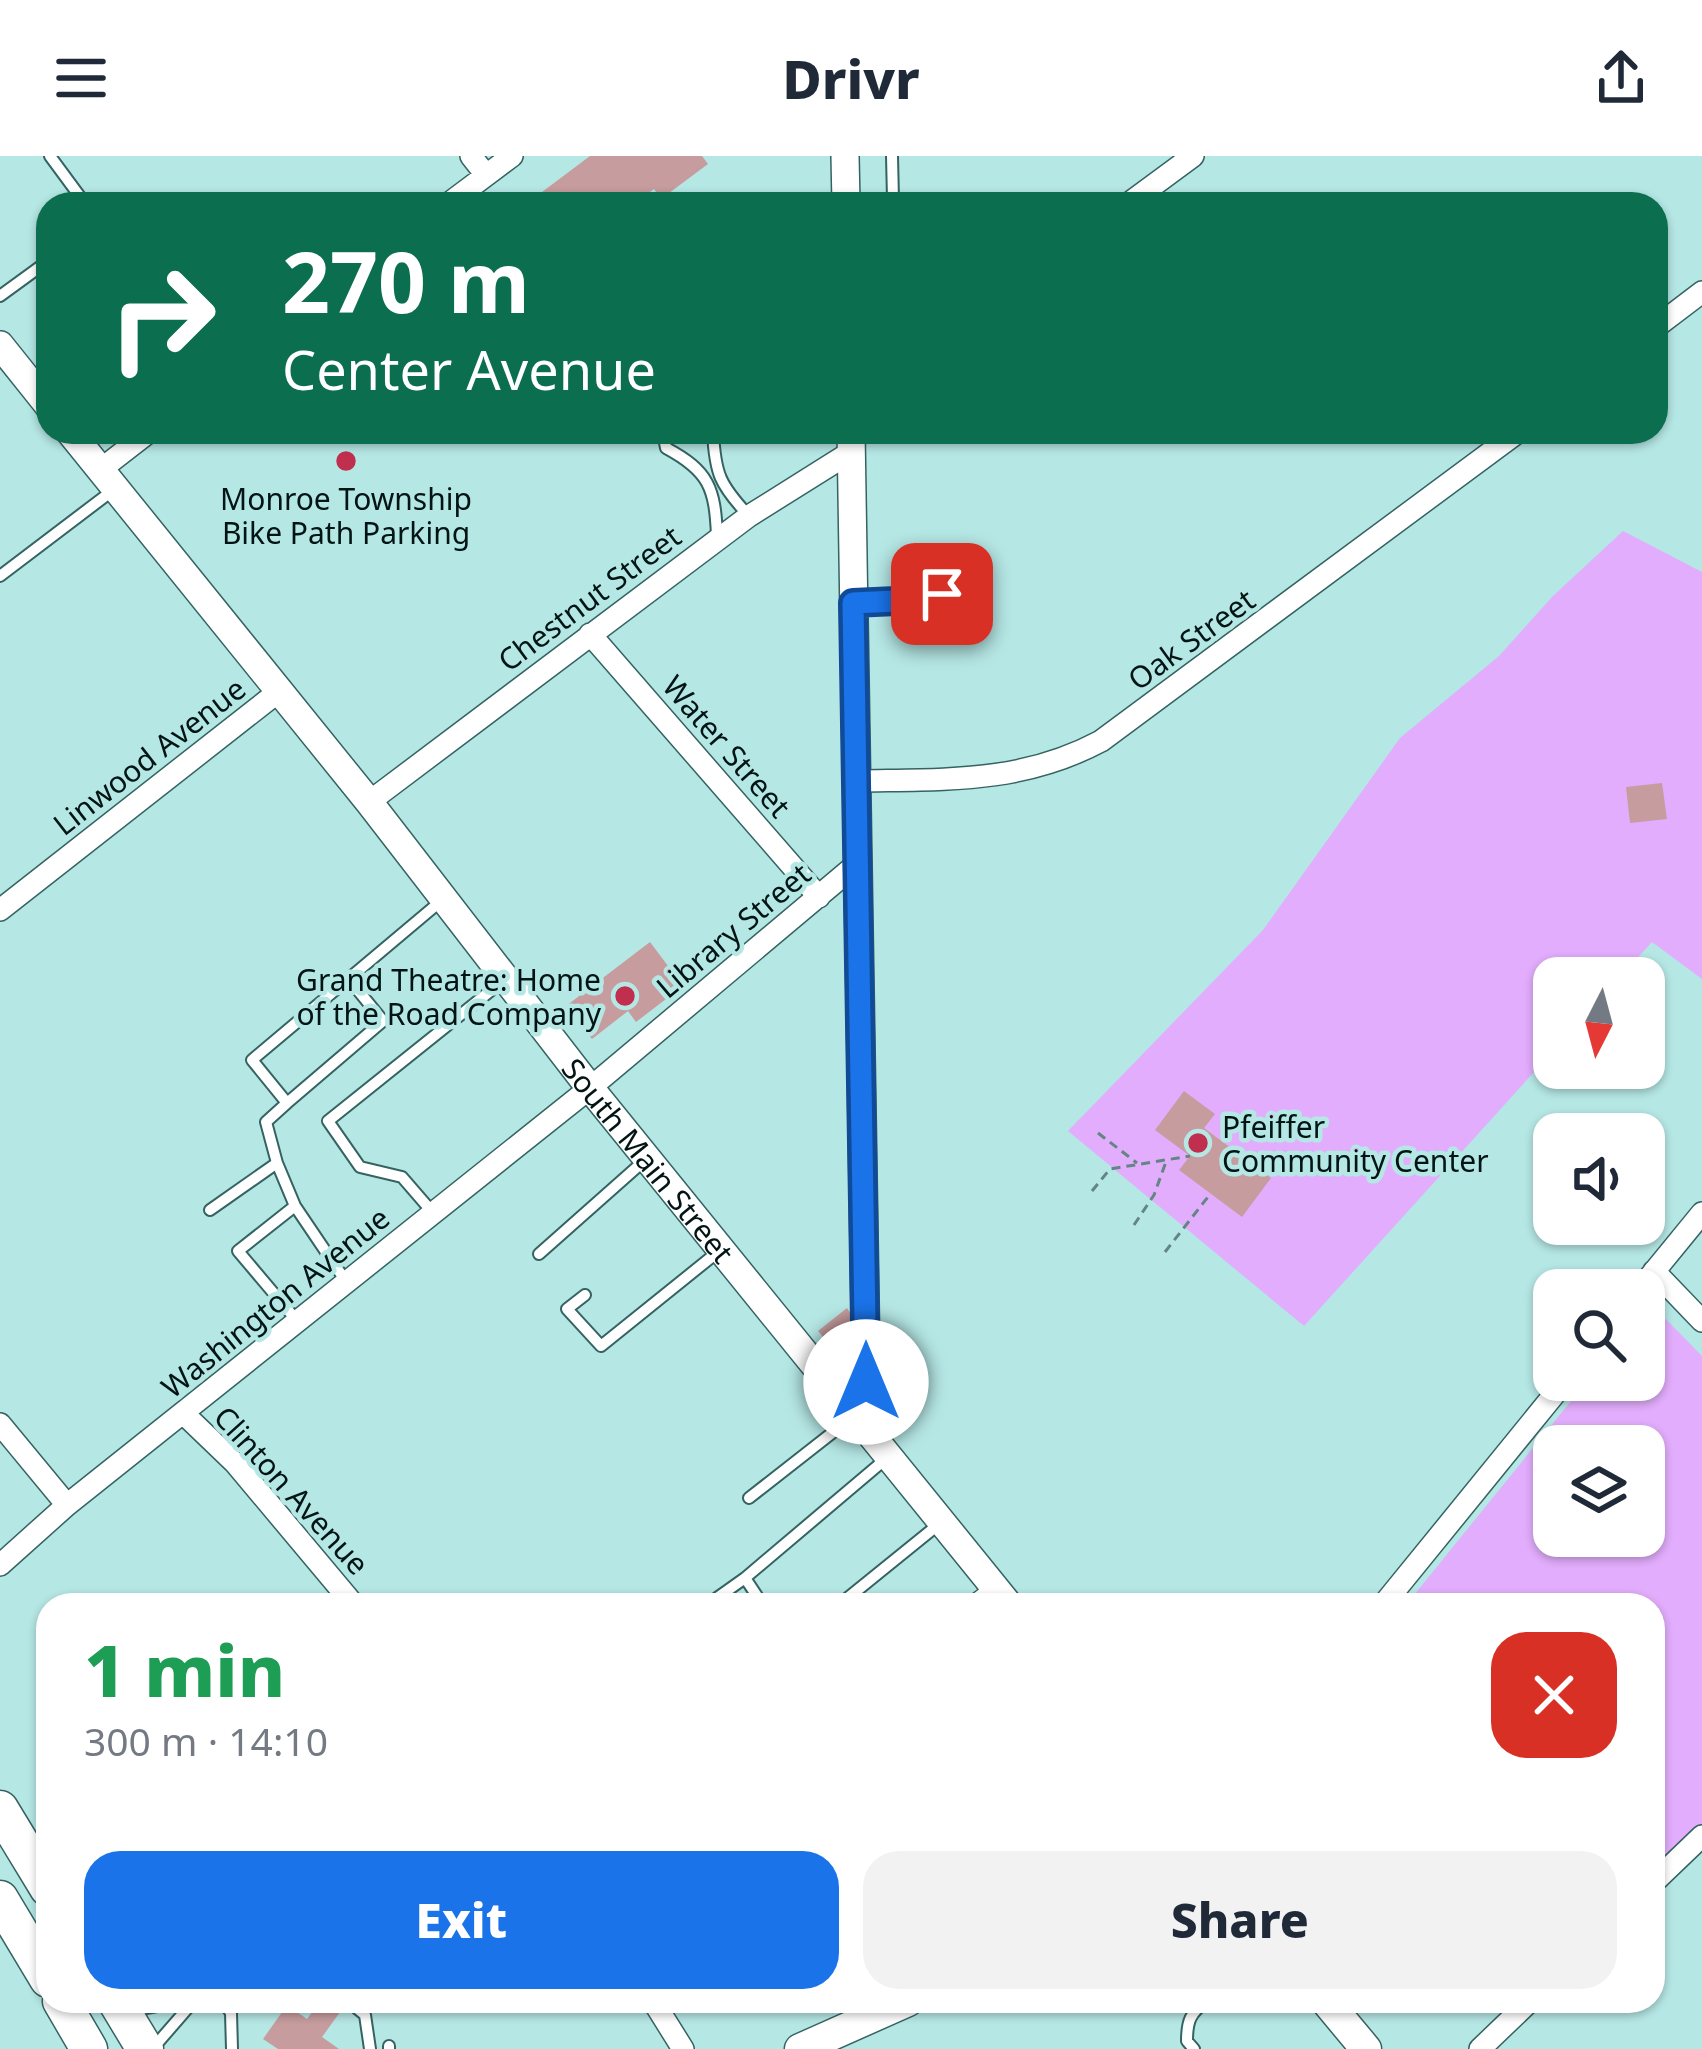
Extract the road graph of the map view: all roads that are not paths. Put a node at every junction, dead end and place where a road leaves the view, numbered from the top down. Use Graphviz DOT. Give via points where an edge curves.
graph roads {
  1 [pos="50,156"];
  2 [pos="471,156"];
  3 [pos="512,156"];
  4 [pos="845,156"];
  5 [pos="892,156"];
  6 [pos="1193,156"];
  7 [pos="486,175"];
  8 [pos="77,192"];
  9 [pos="464,192"];
  10 [pos="846,192"];
  11 [pos="894,192"];
  12 [pos="1144,192"];
  13 [pos="36,270"];
  14 [pos="1702,292"];
  15 [pos="0,296"];
  16 [pos="1668,318"];
  17 [pos="0,344"];
  18 [pos="36,390"];
  19 [pos="79,444"];
  20 [pos="138,444"];
  21 [pos="665,444"];
  22 [pos="713,444"];
  23 [pos="847,444"];
  24 [pos="850,444"];
  25 [pos="1502,444"];
  26 [pos="107,480"];
  27 [pos="749,516"];
  28 [pos="718,539"];
  29 [pos="0,576"];
  30 [pos="942,594"];
  31 [pos="853,603"];
  32 [pos="590,634"];
  33 [pos="278,692"];
  34 [pos="855,782"];
  35 [pos="369,802"];
  36 [pos="858,863"];
  37 [pos="819,897"];
  38 [pos="443,899"];
  39 [pos="0,910"];
  40 [pos="348,978"];
  41 [pos="506,979"];
  42 [pos="590,1088"];
  43 [pos="287,1102"];
  44 [pos="647,1158"];
  45 [pos="277,1163"];
  46 [pos="295,1206"];
  47 [pos="210,1210"];
  48 [pos="1702,1213"];
  49 [pos="434,1214"];
  50 [pos="722,1249"];
  51 [pos="539,1254"];
  52 [pos="1656,1269"];
  53 [pos="1665,1282"];
  54 [pos="347,1283"];
  55 [pos="585,1295"];
  56 [pos="1702,1321"];
  57 [pos="298,1322"];
  58 [pos="1549,1401"];
  59 [pos="184,1414"];
  60 [pos="862,1419"];
  61 [pos="0,1424"];
  62 [pos="891,1455"];
  63 [pos="749,1498"];
  64 [pos="67,1505"];
  65 [pos="943,1521"];
  66 [pos="0,1565"];
  67 [pos="745,1578"];
  68 [pos="344,1593"];
  69 [pos="724,1593"];
  70 [pos="755,1593"];
  71 [pos="854,1593"];
  72 [pos="989,1593"];
  73 [pos="1393,1593"];
  74 [pos="0,1809"];
  75 [pos="1702,1836"];
  76 [pos="36,1868"];
  77 [pos="1665,1871"];
  78 [pos="4,1914"];
  79 [pos="36,1961"];
  80 [pos="68,2013"];
  81 [pos="124,2013"];
  82 [pos="183,2013"];
  83 [pos="231,2013"];
  84 [pos="363,2013"];
  85 [pos="660,2013"];
  86 [pos="881,2013"];
  87 [pos="1191,2013"];
  88 [pos="1335,2013"];
  89 [pos="1518,2013"];
  90 [pos="89,2049"];
  91 [pos="149,2049"];
  92 [pos="232,2049"];
  93 [pos="370,2049"];
  94 [pos="683,2049"];
  95 [pos="800,2049"];
  96 [pos="1194,2049"];
  97 [pos="1366,2049"];
  98 [pos="1480,2049"];
  1 -- 8 [label="lane"];
  2 -- 7 [label="street"];
  3 -- 7 [label="street"];
  4 -- 10 [label="street"];
  5 -- 11 [label="lane"];
  6 -- 12 [label="street"];
  7 -- 9 [label="street"];
  13 -- 15 [label="lane"];
  14 -- 16 [label="street"];
  17 -- 18 [label="street"];
  19 -- 26 [label="street, South Main Street"];
  20 -- 26 [label="street"];
  21 -- 28 [label="lane" via="708,478"];
  22 -- 27 [label="lane" via="724,489"];
  23 -- 27 [label="street, Chestnut Street"];
  24 -- 31 [label="street"];
  25 -- 34 [label="street, Oak Street" via="1084,750 1020,773"];
  26 -- 29 [label="lane"];
  26 -- 33 [label="street, South Main Street"];
  27 -- 28 [label="street, Chestnut Street"];
  28 -- 32 [label="street, Chestnut Street"];
  30 -- 31 [label="street"];
  31 -- 34 [label="street"];
  32 -- 35 [label="street, Chestnut Street"];
  32 -- 37 [label="street, Water Street"];
  33 -- 35 [label="street, South Main Street"];
  33 -- 39 [label="street, Linwood Avenue"];
  34 -- 36 [label="street"];
  35 -- 38 [label="street, South Main Street"];
  36 -- 37 [label="street, Library Street"];
  36 -- 60 [label="street"];
  37 -- 42 [label="street, Library Street"];
  38 -- 40 [label="lane"];
  38 -- 41 [label="street, South Main Street"];
  40 -- 43 [label="lane" via="252,1060"];
  40 -- 43 [label="lane" via="383,1021"];
  41 -- 42 [label="street, South Main Street"];
  41 -- 49 [label="lane" via="328,1121 360,1167 402,1177"];
  42 -- 44 [label="street, South Main Street"];
  42 -- 49 [label="street, Washington Avenue"];
  43 -- 45 [label="lane" via="266,1122"];
  44 -- 50 [label="street, South Main Street"];
  44 -- 51 [label="lane"];
  45 -- 46 [label="lane"];
  45 -- 47 [label="lane"];
  46 -- 54 [label="lane"];
  46 -- 57 [label="lane" via="238,1251"];
  48 -- 52 [label="street"];
  49 -- 54 [label="street, Washington Avenue"];
  50 -- 55 [label="lane" via="602,1346 568,1309"];
  50 -- 60 [label="street, South Main Street"];
  53 -- 56 [label="street"];
  54 -- 57 [label="street, Washington Avenue"];
  57 -- 59 [label="street, Washington Avenue"];
  58 -- 73 [label="street"];
  59 -- 64 [label="street, Washington Avenue"];
  59 -- 68 [label="street, Clinton Avenue"];
  60 -- 62 [label="street, South Main Street"];
  60 -- 63 [label="lane"];
  61 -- 64 [label="street"];
  62 -- 65 [label="street, South Main Street"];
  62 -- 67 [label="lane"];
  64 -- 66 [label="street, Washington Avenue"];
  65 -- 71 [label="lane"];
  65 -- 72 [label="street, South Main Street"];
  67 -- 69 [label="lane"];
  67 -- 70 [label="lane"];
  74 -- 76 [label="highway"];
  75 -- 77 [label="street"];
  78 -- 79 [label="highway"];
  80 -- 90 [label="highway"];
  81 -- 91 [label="highway"];
  82 -- 91 [label="lane"];
  83 -- 92 [label="lane"];
  84 -- 93 [label="lane"];
  85 -- 94 [label="street"];
  86 -- 95 [label="main road"];
  87 -- 96 [label="lane" via="1187,2042"];
  88 -- 97 [label="main road"];
  89 -- 98 [label="street"];
}
